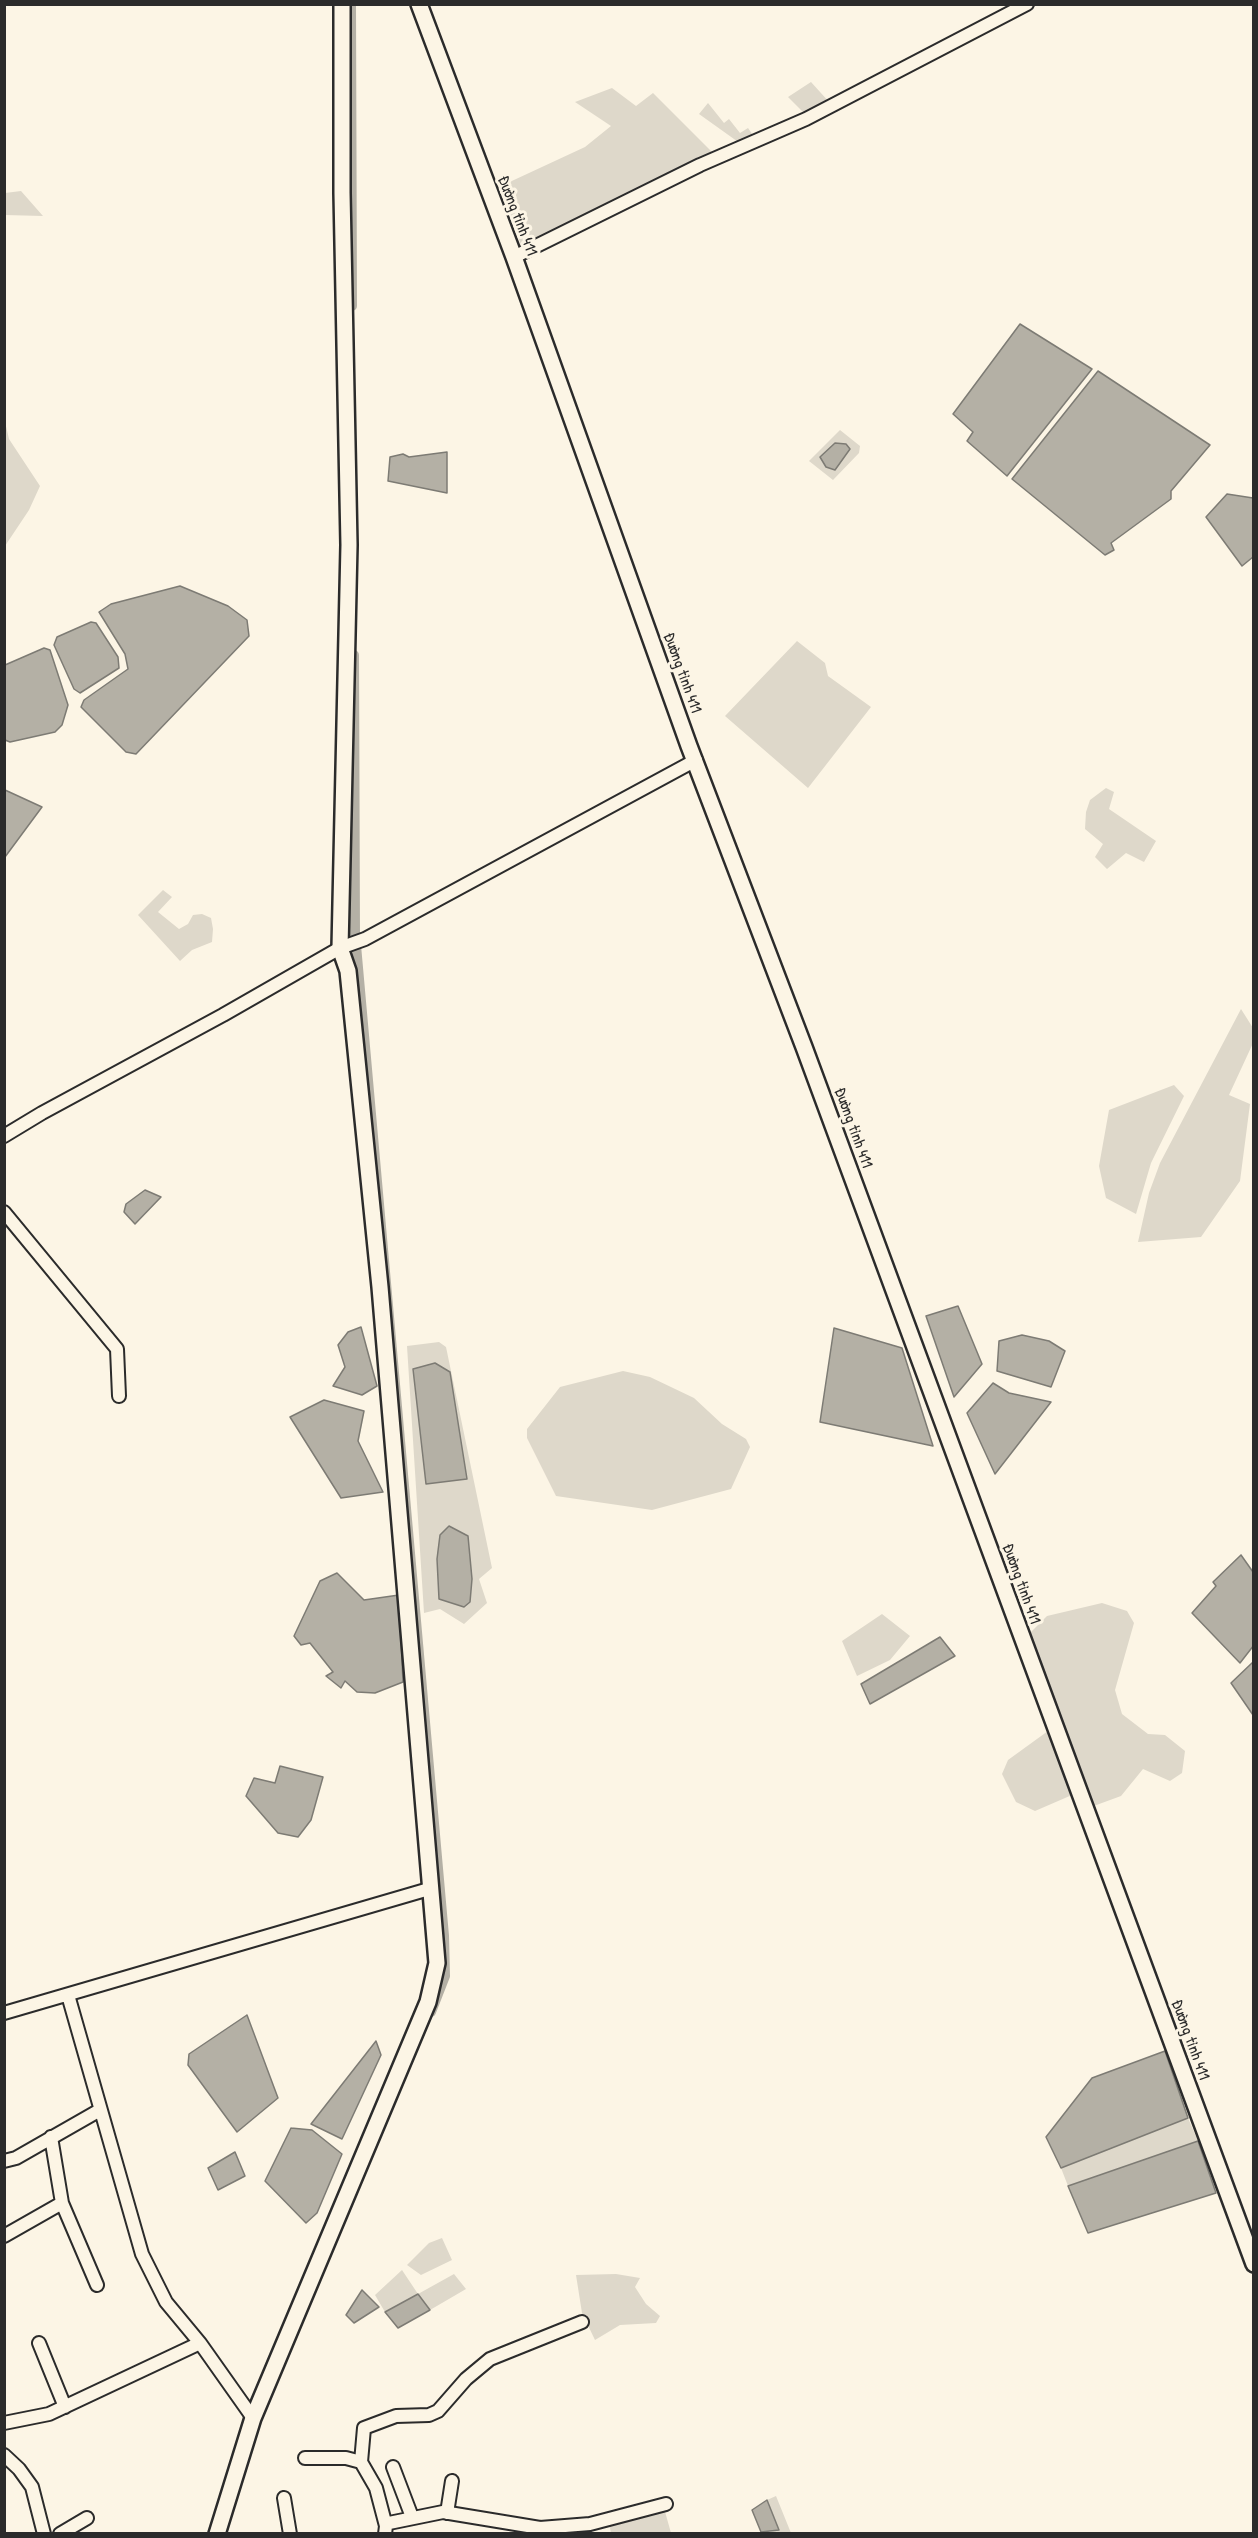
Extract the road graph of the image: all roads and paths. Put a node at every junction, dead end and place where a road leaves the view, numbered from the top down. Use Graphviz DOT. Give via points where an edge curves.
graph roads {
  1 [pos="342,4"];
  2 [pos="419,4"];
  3 [pos="1027,4"];
  4 [pos="514,257"];
  5 [pos="696,759"];
  6 [pos="341,948"];
  7 [pos="4,1136"];
  8 [pos="4,1212"];
  9 [pos="119,1396"];
  10 [pos="429,1889"];
  11 [pos="68,1995"];
  12 [pos="4,2013"];
  13 [pos="100,2110"];
  14 [pos="51,2138"];
  15 [pos="4,2161"];
  16 [pos="62,2203"];
  17 [pos="4,2236"];
  18 [pos="1254,2264"];
  19 [pos="97,2285"];
  20 [pos="582,2322"];
  21 [pos="39,2343"];
  22 [pos="200,2343"];
  23 [pos="65,2407"];
  24 [pos="253,2418"];
  25 [pos="4,2423"];
  26 [pos="4,2455"];
  27 [pos="305,2458"];
  28 [pos="361,2462"];
  29 [pos="393,2467"];
  30 [pos="452,2481"];
  31 [pos="284,2498"];
  32 [pos="666,2504"];
  33 [pos="447,2513"];
  34 [pos="412,2517"];
  35 [pos="87,2518"];
  36 [pos="385,2530"];
  37 [pos="525,2530"];
  38 [pos="44,2534"];
  39 [pos="60,2534"];
  40 [pos="217,2534"];
  41 [pos="290,2534"];
  1 -- 6 [label="main road" via="348,546"];
  2 -- 4 [label="main road, Đường tỉnh 411"];
  3 -- 4 [label="street" via="806,119 700,165"];
  4 -- 5 [label="main road, Đường tỉnh 411"];
  5 -- 6 [label="street" via="365,939"];
  5 -- 18 [label="main road, Đường tỉnh 411"];
  6 -- 7 [label="street"];
  6 -- 10 [label="main road" via="348,971 380,1287"];
  8 -- 9 [label="street" via="117,1349"];
  10 -- 11 [label="street"];
  10 -- 24 [label="main road" via="436,1964 428,2002"];
  11 -- 12 [label="street"];
  11 -- 13 [label="street"];
  13 -- 14 [label="street"];
  13 -- 22 [label="street" via="142,2254 166,2302"];
  14 -- 15 [label="street"];
  14 -- 16 [label="street"];
  16 -- 17 [label="street"];
  16 -- 19 [label="street"];
  20 -- 28 [label="street" via="490,2359 438,2411 396,2416 364,2428"];
  21 -- 23 [label="street"];
  22 -- 23 [label="street"];
  22 -- 24 [label="street"];
  23 -- 25 [label="street"];
  24 -- 40 [label="main road"];
  26 -- 38 [label="street" via="32,2487"];
  27 -- 28 [label="street"];
  28 -- 36 [label="street" via="376,2488"];
  29 -- 34 [label="street"];
  30 -- 33 [label="street"];
  31 -- 41 [label="street"];
  32 -- 37 [label="street" via="590,2524"];
  33 -- 34 [label="street"];
  33 -- 37 [label="street"];
  34 -- 36 [label="street"];
  35 -- 39 [label="street"];
}
